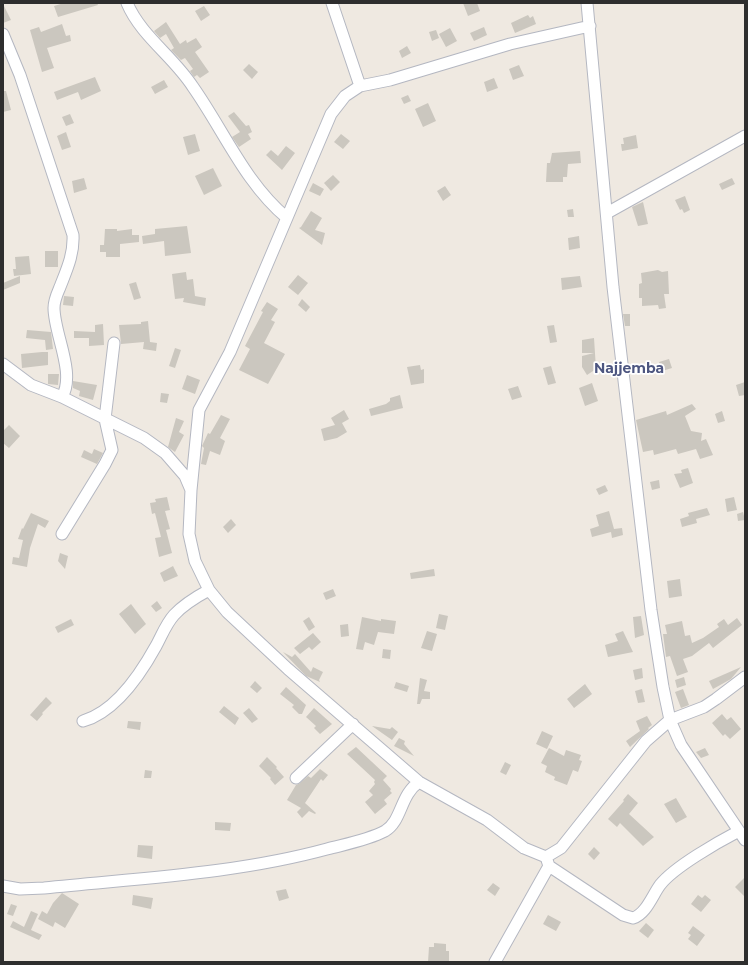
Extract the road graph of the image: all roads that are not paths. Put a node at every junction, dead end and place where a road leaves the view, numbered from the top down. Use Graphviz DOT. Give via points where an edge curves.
graph roads {
  1 [pos="127,3"];
  2 [pos="332,3"];
  3 [pos="587,3"];
  4 [pos="590,26"];
  5 [pos="3,34"];
  6 [pos="360,86"];
  7 [pos="745,136"];
  8 [pos="607,213"];
  9 [pos="288,218"];
  10 [pos="114,343"];
  11 [pos="3,364"];
  12 [pos="62,397"];
  13 [pos="105,420"];
  14 [pos="191,490"];
  15 [pos="62,534"];
  16 [pos="209,590"];
  17 [pos="745,677"];
  18 [pos="670,720"];
  19 [pos="83,721"];
  20 [pos="353,724"];
  21 [pos="296,778"];
  22 [pos="419,782"];
  23 [pos="742,836"];
  24 [pos="547,862"];
  25 [pos="3,886"];
  26 [pos="495,962"];
  1 -- 9 [label="street" via="138,22 193,86 253,182 266,199"];
  2 -- 6 [label="street"];
  3 -- 4 [label="street"];
  4 -- 6 [label="street" via="510,44 390,80"];
  4 -- 8 [label="street"];
  5 -- 12 [label="street" via="20,75 73,235 71,260 54,304 66,372 66,391"];
  6 -- 9 [label="street" via="345,96 331,114"];
  7 -- 8 [label="street"];
  8 -- 18 [label="street" via="613,288 656,652"];
  9 -- 14 [label="street" via="232,347 199,410"];
  10 -- 13 [label="street"];
  11 -- 12 [label="street" via="31,384"];
  12 -- 13 [label="street"];
  13 -- 14 [label="street" via="144,438 165,453 182,473"];
  13 -- 15 [label="street" via="111,442 110,456"];
  14 -- 16 [label="street" via="190,543 198,569"];
  16 -- 19 [label="street" via="185,604 168,622 146,662 120,695 95,717"];
  16 -- 20 [label="street" via="242,627"];
  17 -- 18 [label="street" via="716,699 690,714"];
  18 -- 23 [label="street" via="681,745"];
  18 -- 24 [label="street" via="636,751"];
  20 -- 21 [label="street"];
  20 -- 22 [label="street"];
  22 -- 24 [label="street" via="487,820"];
  22 -- 25 [label="street" via="408,791 389,828 377,834 314,852 209,872 44,888 20,889"];
  23 -- 24 [label="street" via="718,842 667,878 641,914 633,918 623,915"];
  24 -- 26 [label="street"];
}
